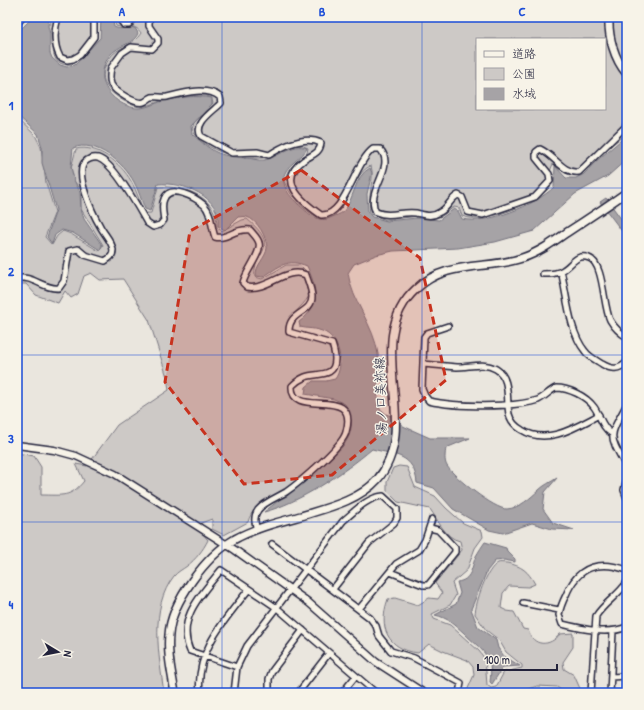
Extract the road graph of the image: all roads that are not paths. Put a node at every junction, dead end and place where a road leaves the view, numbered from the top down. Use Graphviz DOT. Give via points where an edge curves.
graph roads {
  1 [pos="23,17"];
  2 [pos="58,17"];
  3 [pos="94,17"];
  4 [pos="118,17"];
  5 [pos="135,17"];
  6 [pos="149,17"];
  7 [pos="609,17"];
  8 [pos="17,24"];
  9 [pos="627,74"];
  10 [pos="627,125"];
  11 [pos="627,192"];
  12 [pos="560,272"];
  13 [pos="542,274"];
  14 [pos="17,279"];
  15 [pos="448,326"];
  16 [pos="627,337"];
  17 [pos="627,362"];
  18 [pos="423,364"];
  19 [pos="508,404"];
  20 [pos="627,404"];
  21 [pos="599,415"];
  22 [pos="612,433"];
  23 [pos="17,445"];
  24 [pos="627,468"];
  25 [pos="627,478"];
  26 [pos="627,498"];
  27 [pos="432,519"];
  28 [pos="430,528"];
  29 [pos="258,530"];
  30 [pos="226,544"];
  31 [pos="272,544"];
  32 [pos="306,569"];
  33 [pos="627,570"];
  34 [pos="390,572"];
  35 [pos="627,582"];
  36 [pos="249,589"];
  37 [pos="333,589"];
  38 [pos="290,590"];
  39 [pos="523,603"];
  40 [pos="277,608"];
  41 [pos="359,609"];
  42 [pos="559,610"];
  43 [pos="627,627"];
  44 [pos="303,630"];
  45 [pos="595,630"];
  46 [pos="613,631"];
  47 [pos="329,653"];
  48 [pos="204,656"];
  49 [pos="237,667"];
  50 [pos="627,676"];
  51 [pos="355,677"];
  52 [pos="611,677"];
  53 [pos="175,693"];
  54 [pos="200,693"];
  55 [pos="234,693"];
  56 [pos="269,693"];
  57 [pos="298,693"];
  58 [pos="342,693"];
  59 [pos="376,693"];
  60 [pos="424,693"];
  61 [pos="459,693"];
  62 [pos="591,693"];
  63 [pos="610,693"];
  1 -- 8 [label="street"];
  2 -- 3 [label="street" via="54,28 56,50 60,57 67,60 80,55 94,37"];
  4 -- 5 [label="street" via="124,25 129,26"];
  6 -- 10 [label="street" via="149,26 158,43 152,49 131,47 122,53 111,68 111,85 119,94 139,102 179,92 210,91 216,94 220,97 221,103 203,120 199,132 201,136 232,152 257,152 269,155 286,144 307,141 321,144 318,152 303,160 293,172 291,179 292,187 321,215 326,216 339,207 362,160 374,149 380,149 385,155 386,162 373,200 376,212 385,215 433,215 441,212 458,195 462,197 468,212 483,215 535,197 547,186 550,181 549,174 536,158 536,152 540,149 565,169 572,173 579,172"];
  7 -- 9 [label="main road" via="610,36 615,52"];
  11 -- 29 [label="main road, 湯ノ口美祢線" via="538,252 504,263 476,265 441,274 414,290 398,316 392,333 396,414 394,441 390,458 383,471 360,493 340,504"];
  12 -- 13 [label="street"];
  12 -- 16 [label="street" via="576,258 583,256 595,262 609,318"];
  12 -- 17 [label="street" via="575,334 583,349 593,358 614,369 621,368"];
  14 -- 29 [label="street" via="24,278 48,287 59,288 64,282 69,252 72,250 78,249 85,255 105,261 112,257 112,244 91,208 82,176 83,164 88,159 96,158 103,160 115,173 147,223 153,227 160,225 164,220 164,197 169,193 178,192 204,205 209,212 215,237 221,238 237,230 250,230 259,241 260,247 244,278 243,284 247,288 261,287 293,272 306,275 312,296 310,303 308,308 293,318 289,324 289,332 332,344 335,364 328,374 306,376 299,380 292,386 292,393 296,398 307,402 341,405 348,423 346,434 332,452 287,491 259,508 254,522"];
  15 -- 18 [label="street" via="427,332 424,338"];
  18 -- 19 [label="street" via="458,367 480,365 497,369 504,377"];
  18 -- 19 [label="street" via="422,389 429,401 480,405"];
  19 -- 21 [label="street" via="540,399 556,388 563,388 594,406"];
  19 -- 21 [label="street" via="514,424 526,433 537,436 558,434"];
  20 -- 22 [label="street"];
  21 -- 22 [label="street" via="607,431"];
  22 -- 24 [label="street" via="612,440"];
  23 -- 30 [label="street" via="54,450 99,466"];
  25 -- 26 [label="street" via="624,490"];
  27 -- 28 [label="street"];
  28 -- 34 [label="street" via="418,550 396,564"];
  28 -- 34 [label="street" via="438,530 455,548 455,552 428,585 423,586"];
  29 -- 30 [label="main road, 湯ノ口美祢線"];
  30 -- 38 [label="street"];
  30 -- 53 [label="main road, 湯ノ口美祢線" via="188,586 177,604 169,635 169,657"];
  31 -- 32 [label="street"];
  32 -- 37 [label="street"];
  32 -- 37 [label="street" via="343,521 377,496 384,496 397,508 397,518 369,542"];
  32 -- 38 [label="street"];
  33 -- 42 [label="street" via="606,565 595,566 585,571 576,577"];
  34 -- 41 [label="street"];
  35 -- 45 [label="street" via="596,616"];
  36 -- 40 [label="street"];
  36 -- 48 [label="street" via="215,634"];
  36 -- 48 [label="street" via="221,570 191,609 187,621 188,647 190,651"];
  37 -- 41 [label="street"];
  38 -- 40 [label="street"];
  38 -- 60 [label="street" via="308,602 376,662"];
  39 -- 42 [label="street"];
  40 -- 44 [label="street"];
  40 -- 49 [label="street" via="247,646"];
  41 -- 61 [label="street" via="376,626 379,636 391,650 414,658 461,683"];
  42 -- 45 [label="street" via="562,624"];
  43 -- 46 [label="street"];
  44 -- 47 [label="street"];
  44 -- 56 [label="street" via="272,671"];
  45 -- 46 [label="street"];
  45 -- 62 [label="street"];
  46 -- 52 [label="street"];
  47 -- 51 [label="street"];
  47 -- 57 [label="street"];
  48 -- 49 [label="street"];
  48 -- 54 [label="street" via="200,669"];
  49 -- 55 [label="street"];
  50 -- 52 [label="street"];
  51 -- 58 [label="street"];
  51 -- 59 [label="street"];
  52 -- 63 [label="street"];
}
